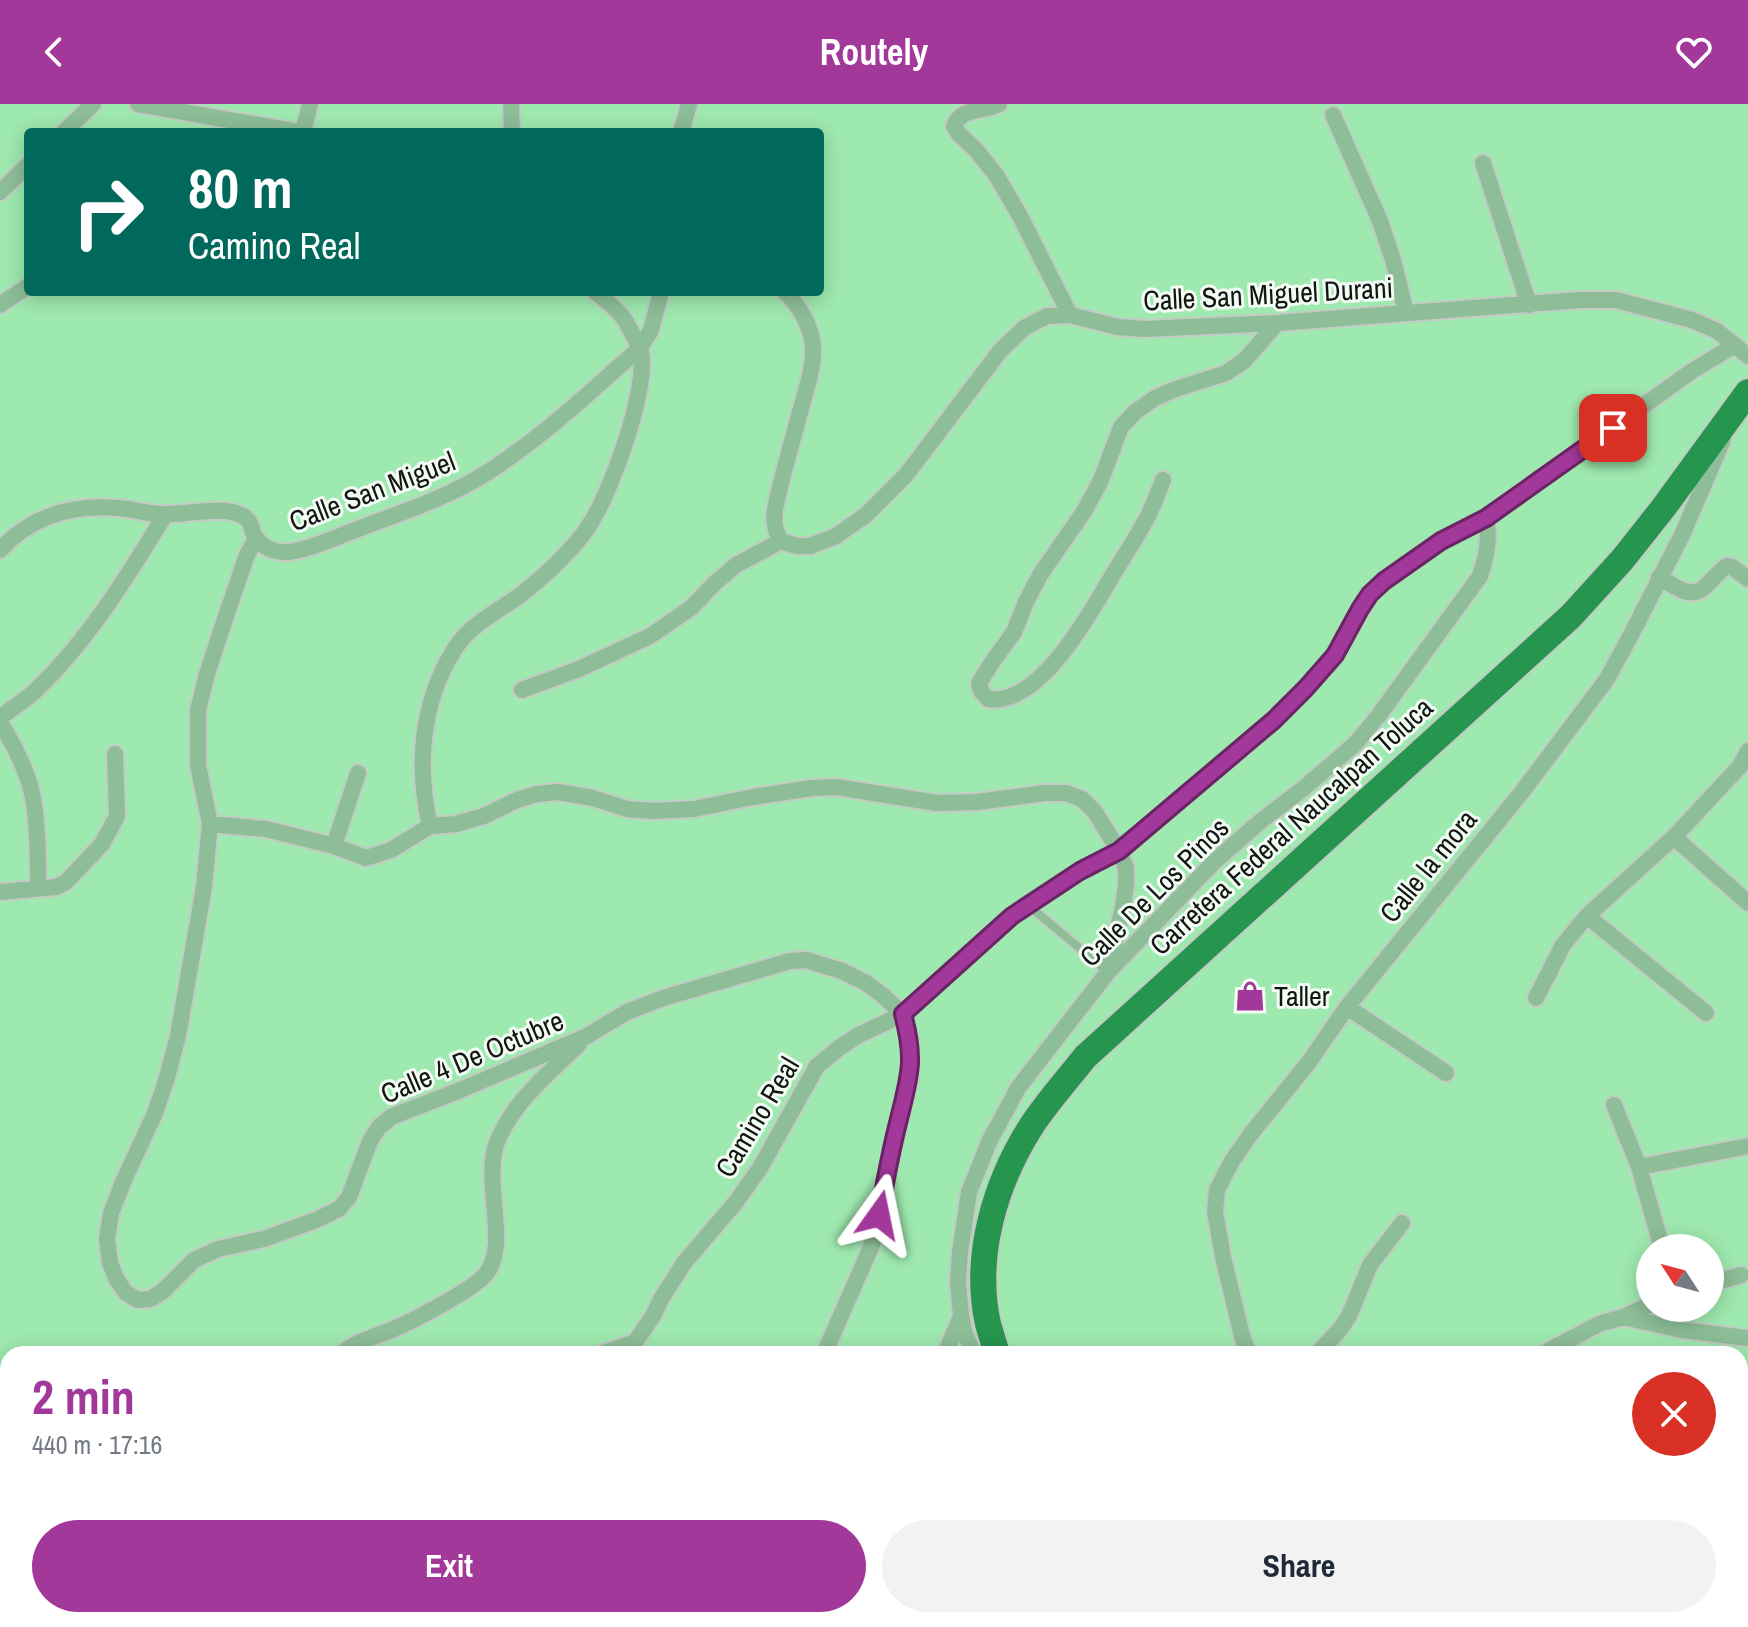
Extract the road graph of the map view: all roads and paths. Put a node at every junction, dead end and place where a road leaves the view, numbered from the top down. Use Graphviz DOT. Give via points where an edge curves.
graph roads {
  1 [pos="93,104"];
  2 [pos="138,104"];
  3 [pos="310,104"];
  4 [pos="511,104"];
  5 [pos="689,104"];
  6 [pos="999,104"];
  7 [pos="1333,115"];
  8 [pos="209,116"];
  9 [pos="68,128"];
  10 [pos="198,128"];
  11 [pos="278,128"];
  12 [pos="302,128"];
  13 [pos="512,128"];
  14 [pos="682,128"];
  15 [pos="1483,163"];
  16 [pos="24,169"];
  17 [pos="0,192"];
  18 [pos="24,289"];
  19 [pos="600,296"];
  20 [pos="660,296"];
  21 [pos="790,296"];
  22 [pos="0,305"];
  23 [pos="1529,305"];
  24 [pos="1406,312"];
  25 [pos="1070,315"];
  26 [pos="1277,323"];
  27 [pos="640,348"];
  28 [pos="1742,350"];
  29 [pos="1741,402"];
  30 [pos="1163,480"];
  31 [pos="165,515"];
  32 [pos="1486,518"];
  33 [pos="256,539"];
  34 [pos="781,541"];
  35 [pos="0,550"];
  36 [pos="1659,577"];
  37 [pos="1748,579"];
  38 [pos="522,690"];
  39 [pos="0,720"];
  40 [pos="115,754"];
  41 [pos="1745,763"];
  42 [pos="358,773"];
  43 [pos="210,824"];
  44 [pos="430,826"];
  45 [pos="1674,837"];
  46 [pos="334,846"];
  47 [pos="1119,851"];
  48 [pos="38,887"];
  49 [pos="0,892"];
  50 [pos="1748,903"];
  51 [pos="1028,905"];
  52 [pos="1587,916"];
  53 [pos="1108,972"];
  54 [pos="1536,998"];
  55 [pos="1347,1007"];
  56 [pos="1706,1013"];
  57 [pos="903,1014"];
  58 [pos="587,1036"];
  59 [pos="1446,1073"];
  60 [pos="1614,1105"];
  61 [pos="1748,1146"];
  62 [pos="1639,1167"];
  63 [pos="1402,1223"];
  64 [pos="1658,1234"];
  65 [pos="1741,1275"];
  66 [pos="1724,1280"];
  67 [pos="1636,1311"];
  68 [pos="961,1316"];
  69 [pos="1623,1317"];
  70 [pos="1748,1338"];
  71 [pos="354,1346"];
  72 [pos="637,1346"];
  73 [pos="828,1346"];
  74 [pos="948,1346"];
  75 [pos="970,1346"];
  76 [pos="995,1346"];
  77 [pos="1246,1346"];
  78 [pos="1324,1346"];
  79 [pos="1557,1346"];
  1 -- 9 [label="street"];
  2 -- 8 [label="street"];
  3 -- 12 [label="street"];
  4 -- 13 [label="street"];
  5 -- 14 [label="street"];
  6 -- 25 [label="street" via="971,112 954,126 996,175"];
  7 -- 24 [label="street" via="1380,221"];
  8 -- 10 [label="street"];
  8 -- 11 [label="street"];
  15 -- 23 [label="street"];
  16 -- 17 [label="street"];
  18 -- 22 [label="street"];
  19 -- 27 [label="street" via="622,315"];
  20 -- 27 [label="street, Calle San Miguel"];
  21 -- 34 [label="street" via="808,324 813,344 811,372 773,520"];
  23 -- 24 [label="street, Calle San Miguel Durani"];
  23 -- 28 [label="street, Calle San Miguel Durani" via="1616,300 1692,320"];
  24 -- 26 [label="street, Calle San Miguel Durani"];
  25 -- 26 [label="street, Calle San Miguel Durani" via="1144,329"];
  25 -- 34 [label="street, Calle San Miguel Durani" via="1047,316 1024,328 1000,351 906,475 866,515 810,546"];
  26 -- 30 [label="street" via="1244,361 1226,373 1155,398 1121,427 1085,510 1040,575 1014,632 979,683 988,699 998,701 1032,683 1064,651 1149,515"];
  27 -- 33 [label="street, Calle San Miguel" via="528,444 445,495 298,551 269,550"];
  27 -- 44 [label="street" via="641,378 631,424 589,527 557,564 472,629 446,663 422,752"];
  28 -- 32 [label="street, Camino Real" via="1692,371"];
  29 -- 36 [label="street, Calle la mora"];
  29 -- 76 [label="main road, Carretera Federal Naucalpan Toluca" via="1656,518 1571,616 1085,1057 1049,1102 1016,1153 995,1202 984,1288"];
  31 -- 33 [label="street, Calle San Miguel" via="239,513 250,521"];
  31 -- 35 [label="street, Calle San Miguel" via="88,507 59,513"];
  31 -- 39 [label="street" via="121,587 71,650"];
  32 -- 47 [label="street, Camino Real" via="1441,541 1384,581 1360,609 1335,655 1296,699"];
  32 -- 53 [label="street, Calle De Los Pinos" via="1488,553 1480,576 1355,744 1214,862"];
  33 -- 43 [label="street" via="198,710 198,765"];
  34 -- 38 [label="street" via="736,565 691,608 650,636"];
  36 -- 37 [label="street" via="1691,593 1727,566"];
  36 -- 55 [label="street, Calle la mora" via="1607,679"];
  39 -- 48 [label="street" via="33,796"];
  40 -- 48 [label="street" via="117,816 110,831 66,882"];
  41 -- 45 [label="street"];
  42 -- 46 [label="street"];
  43 -- 46 [label="street" via="266,829"];
  43 -- 58 [label="street, Calle 4 De Octubre" via="178,1036 155,1113 111,1213 107,1239 117,1280 138,1300 162,1292 194,1260 218,1249 277,1234 339,1209 349,1197 370,1141 391,1117"];
  44 -- 46 [label="street" via="377,856 366,858"];
  44 -- 47 [label="street" via="456,824 517,800 558,792 653,811 812,788 937,803 1066,793 1095,812"];
  45 -- 50 [label="street"];
  45 -- 52 [label="street"];
  47 -- 51 [label="street, Camino Real"];
  47 -- 53 [label="street" via="1126,885"];
  48 -- 49 [label="street"];
  51 -- 53 [label="lane"];
  51 -- 57 [label="street, Camino Real"];
  52 -- 54 [label="street" via="1563,945"];
  52 -- 56 [label="street"];
  53 -- 68 [label="street, Calle De Los Pinos" via="1018,1088 989,1142 969,1192 958,1282"];
  55 -- 59 [label="street"];
  55 -- 77 [label="street, Calle la mora" via="1250,1135 1217,1190 1220,1242"];
  57 -- 58 [label="street, Calle 4 De Octubre" via="866,983 842,971 806,960 790,961 663,998"];
  57 -- 72 [label="street, Camino Real" via="857,1036 817,1066 760,1168 684,1263"];
  57 -- 73 [label="street" via="910,1041 909,1082 872,1245"];
  58 -- 71 [label="street" via="540,1080 497,1143 491,1174 496,1249 483,1278"];
  60 -- 62 [label="street"];
  61 -- 62 [label="street"];
  62 -- 64 [label="street"];
  63 -- 78 [label="street" via="1370,1265 1349,1316"];
  65 -- 66 [label="street"];
  67 -- 69 [label="street"];
  68 -- 74 [label="street"];
  68 -- 75 [label="street, Calle De Los Pinos"];
  69 -- 70 [label="street"];
  69 -- 79 [label="street"];
}
